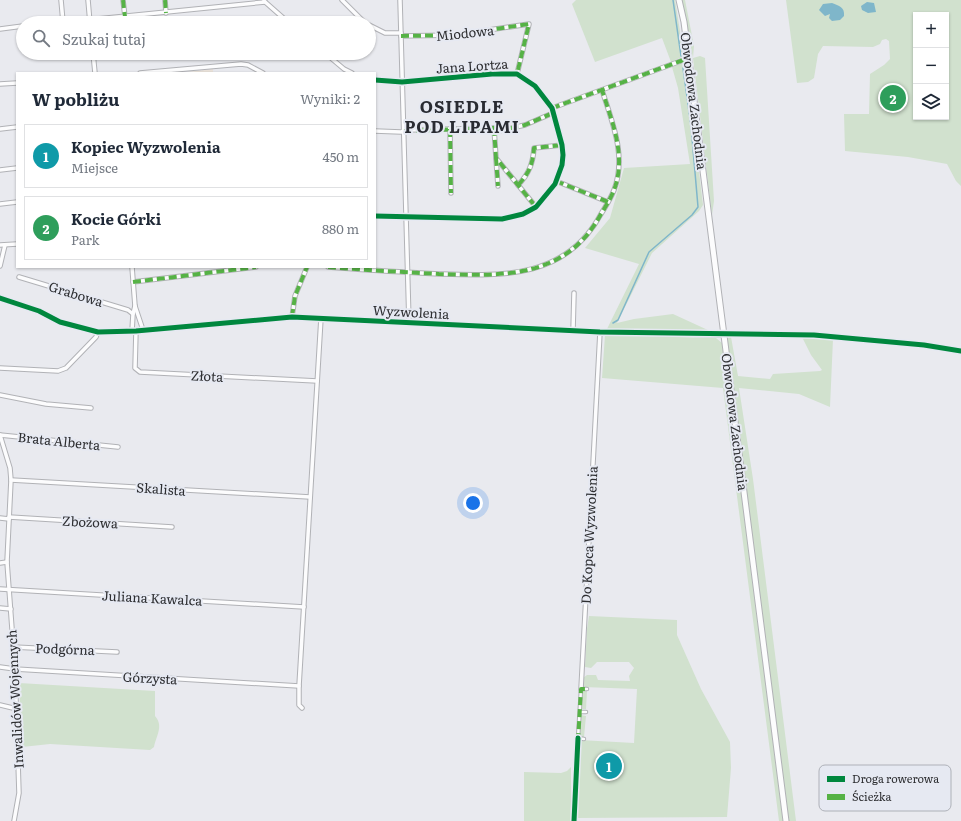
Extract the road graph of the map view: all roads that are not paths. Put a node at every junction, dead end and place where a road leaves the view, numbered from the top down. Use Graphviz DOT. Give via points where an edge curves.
graph roads {
  1 [pos="61,0"];
  2 [pos="88,0"];
  3 [pos="123,0"];
  4 [pos="165,0"];
  5 [pos="342,0"];
  6 [pos="400,0"];
  7 [pos="679,0"];
  8 [pos="264,1"];
  9 [pos="166,13"];
  10 [pos="62,16"];
  11 [pos="90,16"];
  12 [pos="125,16"];
  13 [pos="135,16"];
  14 [pos="281,16"];
  15 [pos="358,16"];
  16 [pos="16,27"];
  17 [pos="376,28"];
  18 [pos="0,29"];
  19 [pos="401,35"];
  20 [pos="689,58"];
  21 [pos="94,60"];
  22 [pos="334,60"];
  23 [pos="95,72"];
  24 [pos="151,72"];
  25 [pos="261,72"];
  26 [pos="350,72"];
  27 [pos="517,74"];
  28 [pos="376,80"];
  29 [pos="402,82"];
  30 [pos="16,83"];
  31 [pos="0,84"];
  32 [pos="602,90"];
  33 [pos="552,108"];
  34 [pos="553,113"];
  35 [pos="16,127"];
  36 [pos="494,128"];
  37 [pos="0,129"];
  38 [pos="450,129"];
  39 [pos="376,130"];
  40 [pos="404,131"];
  41 [pos="562,145"];
  42 [pos="496,158"];
  43 [pos="16,168"];
  44 [pos="0,170"];
  45 [pos="556,180"];
  46 [pos="518,185"];
  47 [pos="498,186"];
  48 [pos="451,193"];
  49 [pos="16,202"];
  50 [pos="608,202"];
  51 [pos="0,204"];
  52 [pos="536,206"];
  53 [pos="376,216"];
  54 [pos="406,218"];
  55 [pos="16,244"];
  56 [pos="0,245"];
  57 [pos="5,245"];
  58 [pos="0,266"];
  59 [pos="132,268"];
  60 [pos="248,268"];
  61 [pos="307,268"];
  62 [pos="341,268"];
  63 [pos="407,273"];
  64 [pos="19,277"];
  65 [pos="133,282"];
  66 [pos="574,293"];
  67 [pos="0,298"];
  68 [pos="135,306"];
  69 [pos="132,314"];
  70 [pos="292,317"];
  71 [pos="320,318"];
  72 [pos="409,323"];
  73 [pos="143,330"];
  74 [pos="134,331"];
  75 [pos="574,331"];
  76 [pos="98,332"];
  77 [pos="600,332"];
  78 [pos="724,335"];
  79 [pos="0,368"];
  80 [pos="317,381"];
  81 [pos="0,395"];
  82 [pos="91,408"];
  83 [pos="0,435"];
  84 [pos="118,447"];
  85 [pos="11,480"];
  86 [pos="310,497"];
  87 [pos="0,518"];
  88 [pos="9,518"];
  89 [pos="172,527"];
  90 [pos="7,562"];
  91 [pos="0,563"];
  92 [pos="0,589"];
  93 [pos="9,590"];
  94 [pos="304,607"];
  95 [pos="0,608"];
  96 [pos="10,609"];
  97 [pos="13,647"];
  98 [pos="117,652"];
  99 [pos="0,667"];
  100 [pos="16,669"];
  101 [pos="299,686"];
  102 [pos="581,689"];
  103 [pos="587,689"];
  104 [pos="0,705"];
  105 [pos="302,708"];
  106 [pos="17,709"];
  107 [pos="580,712"];
  108 [pos="586,712"];
  109 [pos="584,739"];
  110 [pos="14,821"];
  111 [pos="786,821"];
  1 -- 10 [label="street"];
  2 -- 11 [label="street"];
  3 -- 12 [label="street"];
  4 -- 9 [label="street"];
  5 -- 15 [label="street"];
  6 -- 19 [label="street"];
  7 -- 20 [label="main road, Obwodowa Zachodnia"];
  8 -- 9 [label="street"];
  8 -- 14 [label="street"];
  9 -- 13 [label="street"];
  16 -- 18 [label="street"];
  17 -- 19 [label="street, Miodowa" via="385,33"];
  19 -- 27 [label="street, Miodowa" via="455,35 529,24"];
  19 -- 29 [label="street"];
  20 -- 32 [label="street"];
  20 -- 78 [label="main road, Obwodowa Zachodnia"];
  21 -- 23 [label="street"];
  22 -- 26 [label="street"];
  24 -- 25 [label="street" via="240,64"];
  27 -- 29 [label="street, Jana Lortza"];
  27 -- 33 [label="street, Jana Lortza" via="535,86"];
  28 -- 29 [label="street, Jana Lortza"];
  29 -- 40 [label="street"];
  30 -- 31 [label="street"];
  32 -- 33 [label="street"];
  32 -- 50 [label="street" via="618,138 619,174"];
  33 -- 34 [label="street"];
  34 -- 36 [label="street" via="525,125 498,131"];
  34 -- 41 [label="street"];
  35 -- 37 [label="street"];
  36 -- 38 [label="street"];
  36 -- 42 [label="street"];
  38 -- 40 [label="street"];
  38 -- 48 [label="street"];
  39 -- 40 [label="street"];
  40 -- 54 [label="street"];
  41 -- 45 [label="street" via="562,165"];
  41 -- 46 [label="street" via="534,148 534,159 526,178"];
  42 -- 46 [label="street"];
  42 -- 47 [label="street"];
  43 -- 44 [label="street"];
  45 -- 50 [label="street"];
  45 -- 52 [label="street"];
  46 -- 52 [label="street"];
  49 -- 51 [label="street"];
  50 -- 63 [label="street" via="585,237 549,263 522,272 494,275"];
  52 -- 54 [label="street" via="523,214 502,219"];
  53 -- 54 [label="street"];
  54 -- 63 [label="street"];
  55 -- 57 [label="street"];
  56 -- 57 [label="street"];
  57 -- 58 [label="street"];
  59 -- 65 [label="street"];
  60 -- 65 [label="street"];
  61 -- 70 [label="street" via="295,296"];
  62 -- 63 [label="street"];
  63 -- 72 [label="street"];
  64 -- 69 [label="street, Grabowa" via="128,310"];
  65 -- 68 [label="street"];
  66 -- 75 [label="street"];
  67 -- 76 [label="street, Wyzwolenia" via="39,311 60,322"];
  68 -- 69 [label="street"];
  68 -- 73 [label="street"];
  69 -- 74 [label="street"];
  70 -- 71 [label="street, Wyzwolenia"];
  70 -- 73 [label="street, Wyzwolenia"];
  71 -- 72 [label="street, Wyzwolenia"];
  71 -- 80 [label="street"];
  72 -- 75 [label="street, Wyzwolenia"];
  73 -- 74 [label="street, Wyzwolenia"];
  74 -- 76 [label="street, Wyzwolenia"];
  74 -- 80 [label="street, Złota" via="135,368 140,372"];
  75 -- 77 [label="street, Wyzwolenia"];
  76 -- 79 [label="street" via="66,368 58,371"];
  77 -- 78 [label="street, Wyzwolenia"];
  77 -- 102 [label="street, Do Kopca Wyzwolenia"];
  78 -- 111 [label="main road, Obwodowa Zachodnia"];
  80 -- 86 [label="street"];
  81 -- 82 [label="street" via="46,404"];
  83 -- 84 [label="street, Brata Alberta"];
  83 -- 85 [label="street, Inwalidów Wojennych"];
  85 -- 86 [label="street, Skalista"];
  85 -- 88 [label="street, Inwalidów Wojennych"];
  86 -- 94 [label="street"];
  87 -- 88 [label="street, Zbożowa"];
  88 -- 89 [label="street, Zbożowa"];
  88 -- 90 [label="street, Inwalidów Wojennych"];
  90 -- 91 [label="street"];
  90 -- 93 [label="street, Inwalidów Wojennych"];
  92 -- 93 [label="street, Juliana Kawalca"];
  93 -- 94 [label="street, Juliana Kawalca"];
  93 -- 96 [label="street, Inwalidów Wojennych"];
  94 -- 101 [label="street"];
  95 -- 96 [label="street"];
  96 -- 97 [label="street, Inwalidów Wojennych"];
  97 -- 98 [label="street, Podgórna"];
  97 -- 100 [label="street, Inwalidów Wojennych"];
  99 -- 100 [label="street, Górzysta"];
  100 -- 101 [label="street, Górzysta"];
  100 -- 106 [label="street, Inwalidów Wojennych"];
  101 -- 105 [label="street" via="299,705"];
  102 -- 103 [label="street"];
  102 -- 107 [label="street, Do Kopca Wyzwolenia"];
  104 -- 106 [label="street"];
  106 -- 110 [label="street, Inwalidów Wojennych" via="19,793"];
  107 -- 108 [label="street"];
  107 -- 109 [label="street, Do Kopca Wyzwolenia" via="578,738"];
}
